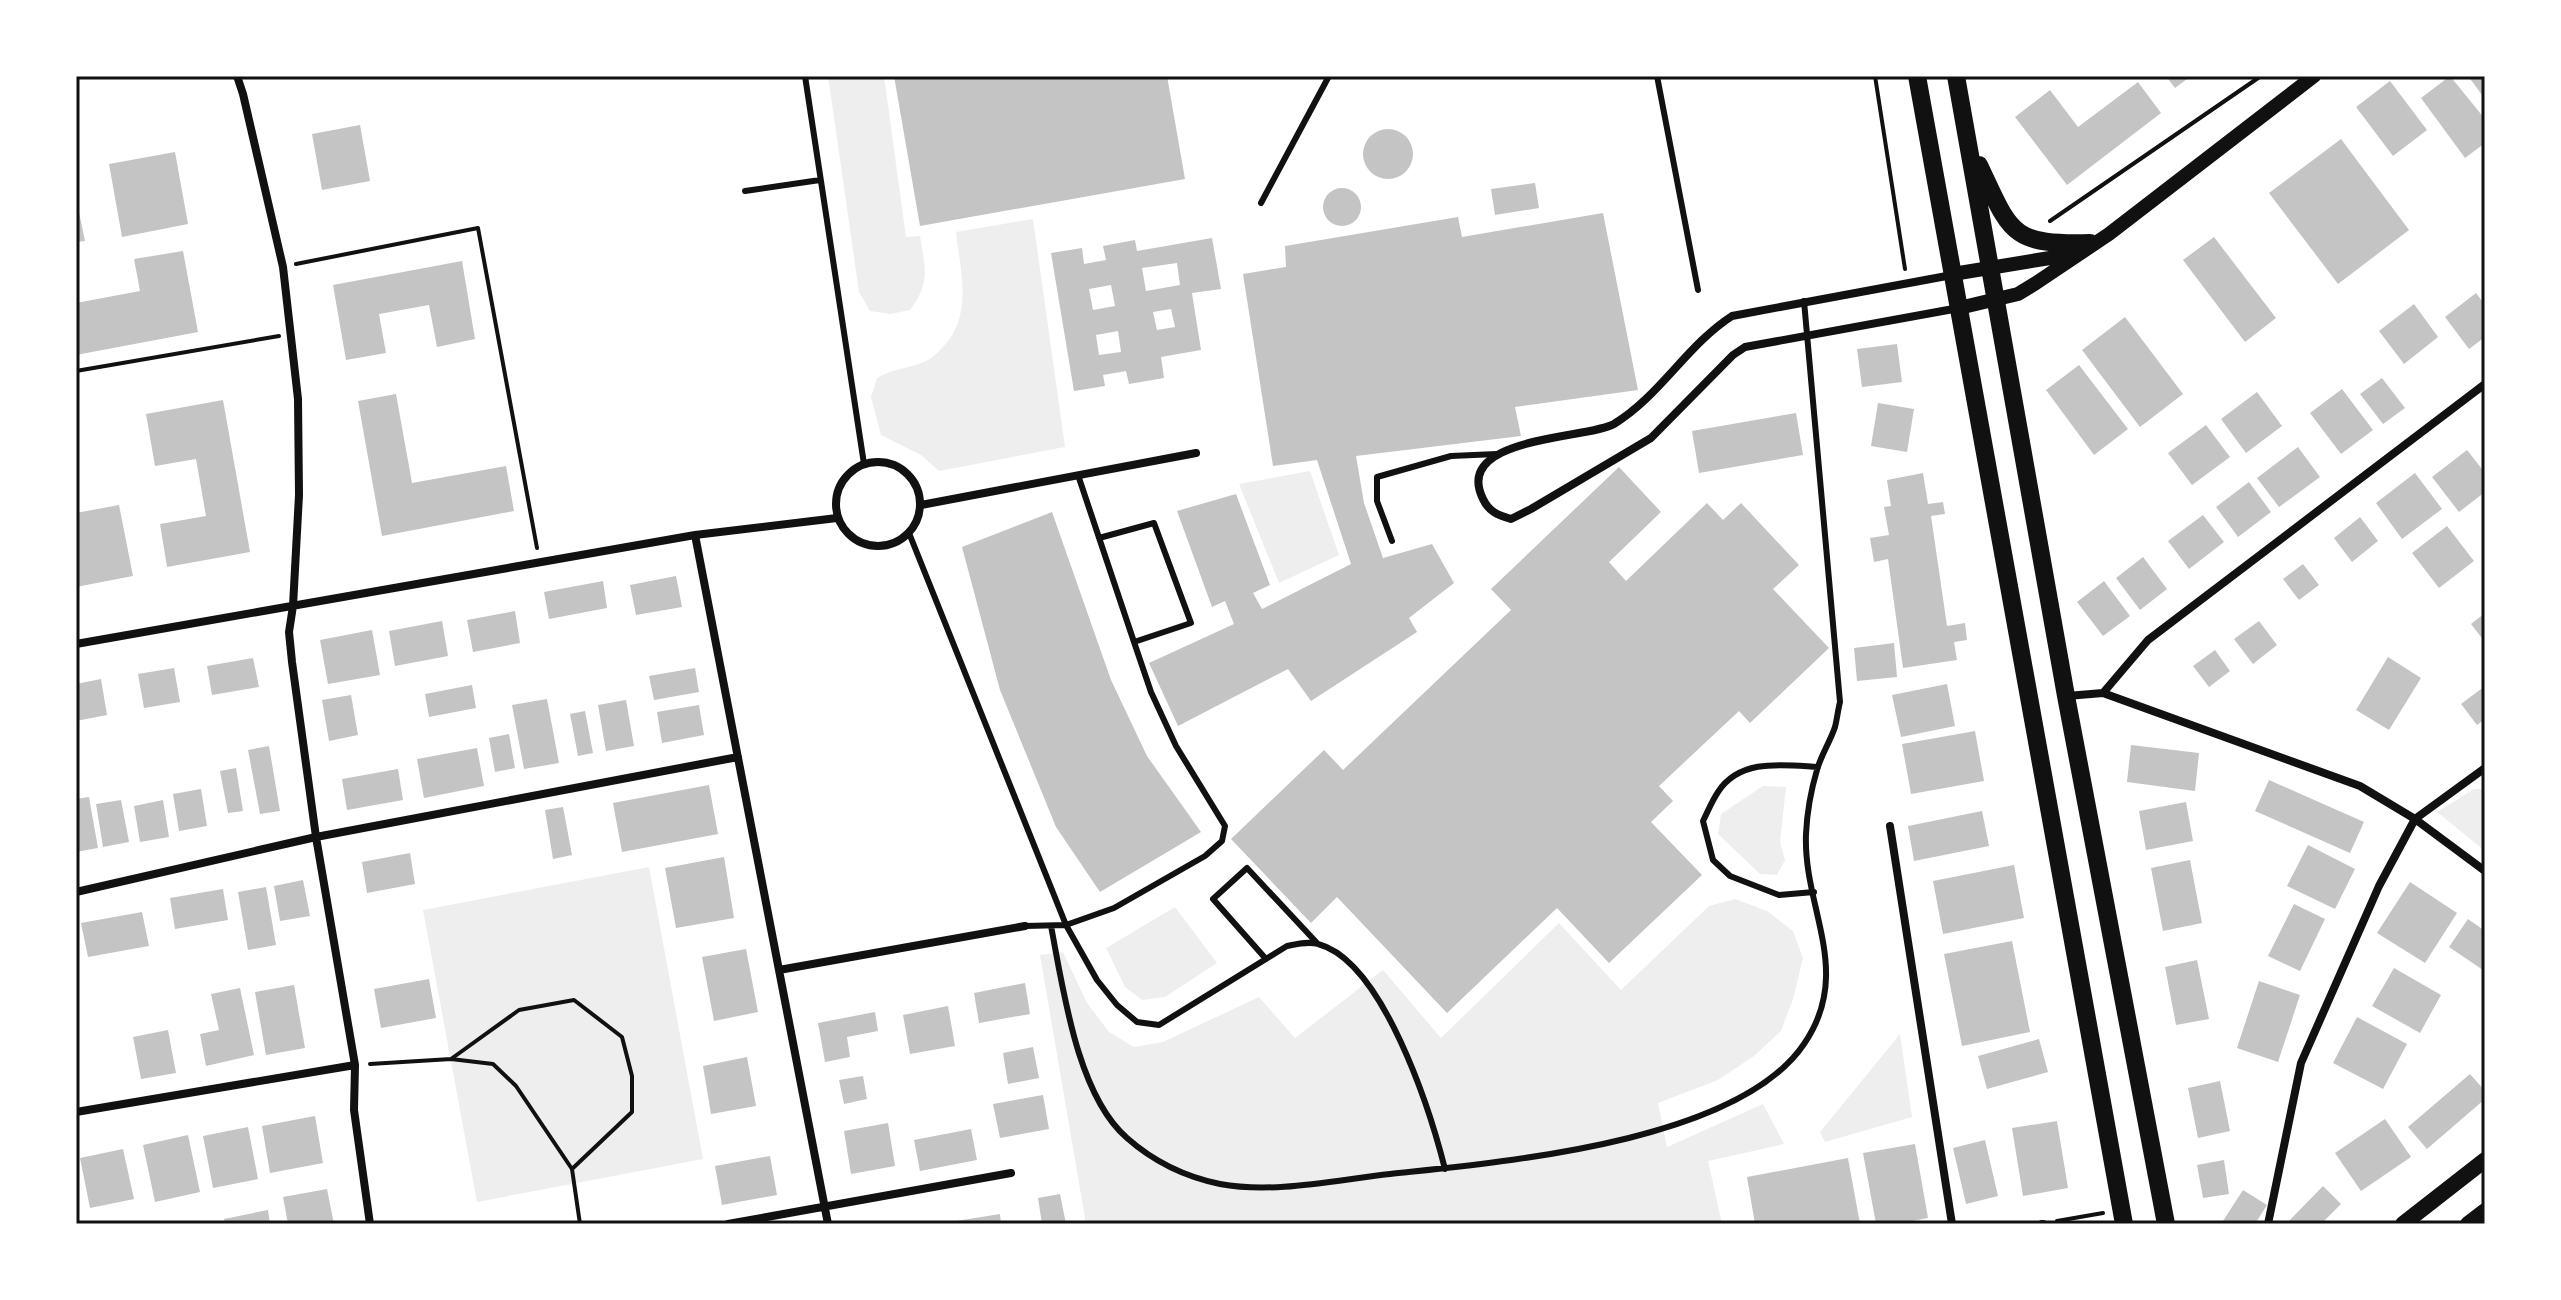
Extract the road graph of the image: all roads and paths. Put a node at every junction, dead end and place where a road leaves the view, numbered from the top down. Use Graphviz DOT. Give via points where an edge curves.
graph roads {
  1 [pos="237,76"];
  2 [pos="805,76"];
  3 [pos="1329,76"];
  4 [pos="1657,76"];
  5 [pos="1875,76"];
  6 [pos="1917,76"];
  7 [pos="1956,76"];
  8 [pos="2261,76"];
  9 [pos="2314,76"];
  10 [pos="1968,143"];
  11 [pos="820,180"];
  12 [pos="745,191"];
  13 [pos="1261,203"];
  14 [pos="2109,234"];
  15 [pos="2024,237"];
  16 [pos="2090,243"];
  17 [pos="283,267"];
  18 [pos="1990,268"];
  19 [pos="1953,274"];
  20 [pos="1907,283"];
  21 [pos="1698,290"];
  22 [pos="1995,299"];
  23 [pos="1804,301"];
  24 [pos="1959,308"];
  25 [pos="290,334"];
  26 [pos="1805,335"];
  27 [pos="76,371"];
  28 [pos="2485,384"];
  29 [pos="1196,453"];
  30 [pos="1497,454"];
  31 [pos="864,464"];
  32 [pos="1078,475"];
  33 [pos="921,505"];
  34 [pos="837,518"];
  35 [pos="909,533"];
  36 [pos="695,535"];
  37 [pos="1099,538"];
  38 [pos="1392,541"];
  39 [pos="540,562"];
  40 [pos="293,606"];
  41 [pos="1134,642"];
  42 [pos="76,644"];
  43 [pos="2103,693"];
  44 [pos="2066,696"];
  45 [pos="738,757"];
  46 [pos="1818,767"];
  47 [pos="2485,768"];
  48 [pos="2415,819"];
  49 [pos="1890,826"];
  50 [pos="316,837"];
  51 [pos="2485,871"];
  52 [pos="76,892"];
  53 [pos="1814,892"];
  54 [pos="1066,925"];
  55 [pos="1025,926"];
  56 [pos="1051,926"];
  57 [pos="1317,943"];
  58 [pos="1266,959"];
  59 [pos="779,970"];
  60 [pos="451,1059"];
  61 [pos="355,1065"];
  62 [pos="76,1112"];
  63 [pos="2485,1160"];
  64 [pos="572,1169"];
  65 [pos="1445,1169"];
  66 [pos="1011,1173"];
  67 [pos="825,1206"];
  68 [pos="2485,1211"];
  69 [pos="2122,1217"];
  70 [pos="370,1224"];
  71 [pos="580,1224"];
  72 [pos="728,1224"];
  73 [pos="828,1224"];
  74 [pos="1952,1224"];
  75 [pos="2042,1224"];
  76 [pos="2166,1224"];
  77 [pos="2268,1224"];
  78 [pos="2403,1224"];
  79 [pos="2468,1224"];
  1 -- 17 [label="street"];
  2 -- 11 [label="lane"];
  3 -- 13 [label="lane"];
  4 -- 21 [label="lane"];
  5 -- 20 [label="path"];
  6 -- 19 [label="main road"];
  7 -- 10 [label="main road"];
  8 -- 15 [label="path"];
  9 -- 14 [label="street"];
  10 -- 15 [label="main road" via="2003,216"];
  10 -- 18 [label="main road"];
  11 -- 12 [label="lane"];
  11 -- 31 [label="lane"];
  14 -- 16 [label="street"];
  14 -- 22 [label="street" via="2018,294"];
  15 -- 16 [label="main road" via="2053,244"];
  16 -- 18 [label="street" via="2050,258"];
  17 -- 25 [label="street"];
  17 -- 39 [label="path" via="478,228"];
  18 -- 19 [label="street"];
  18 -- 22 [label="main road"];
  19 -- 20 [label="street"];
  19 -- 24 [label="main road"];
  20 -- 23 [label="street"];
  22 -- 24 [label="street"];
  22 -- 44 [label="main road"];
  23 -- 26 [label="lane"];
  23 -- 30 [label="street" via="1732,316 1611,426 1523,443"];
  24 -- 26 [label="street"];
  24 -- 69 [label="main road"];
  25 -- 27 [label="path"];
  25 -- 40 [label="street" via="299,453"];
  26 -- 30 [label="street" via="1745,347 1651,438 1511,519 1494,514 1478,484"];
  26 -- 46 [label="lane" via="1840,702"];
  28 -- 43 [label="street" via="2148,640"];
  29 -- 32 [label="street"];
  30 -- 38 [label="lane" via="1451,456 1377,477 1377,501"];
  31 -- 33 [label="street" via="879,461 900,467 911,477"];
  31 -- 34 [label="street" via="841,482"];
  32 -- 33 [label="street"];
  32 -- 37 [label="lane"];
  33 -- 35 [label="street"];
  34 -- 35 [label="street" via="855,541 869,546 884,547"];
  34 -- 36 [label="street"];
  35 -- 54 [label="lane"];
  36 -- 39 [label="street"];
  36 -- 45 [label="street"];
  37 -- 41 [label="lane"];
  37 -- 41 [label="lane" via="1154,523 1191,623"];
  39 -- 40 [label="street"];
  40 -- 42 [label="street"];
  40 -- 50 [label="street" via="289,632"];
  41 -- 54 [label="lane" via="1176,746 1225,826 1222,841 1114,908"];
  43 -- 44 [label="street"];
  43 -- 48 [label="street" via="2360,786"];
  44 -- 76 [label="main road"];
  45 -- 50 [label="street"];
  45 -- 59 [label="street"];
  46 -- 53 [label="lane" via="1806,837"];
  46 -- 53 [label="lane" via="1775,764 1736,774 1719,790 1703,821 1713,860 1730,876 1779,895"];
  47 -- 48 [label="street"];
  48 -- 51 [label="street"];
  48 -- 77 [label="street" via="2379,886 2301,1063"];
  49 -- 74 [label="street"];
  50 -- 52 [label="street"];
  50 -- 61 [label="street"];
  53 -- 65 [label="lane" via="1827,960 1825,994 1805,1043 1769,1079 1729,1103 1670,1127 1553,1155"];
  54 -- 56 [label="lane"];
  54 -- 58 [label="lane" via="1097,980 1137,1022 1159,1025"];
  55 -- 56 [label="lane"];
  55 -- 59 [label="street"];
  56 -- 65 [label="lane" via="1071,1032 1094,1088 1113,1125 1163,1164 1223,1184 1258,1187"];
  57 -- 58 [label="lane" via="1287,946"];
  57 -- 58 [label="lane" via="1247,868 1213,899"];
  57 -- 65 [label="lane" via="1356,967 1379,1002 1431,1115"];
  59 -- 67 [label="street"];
  60 -- 61 [label="path"];
  60 -- 64 [label="path" via="493,1064 516,1086"];
  60 -- 64 [label="path" via="519,1010 574,1000 622,1037 632,1076 632,1112"];
  61 -- 62 [label="street"];
  61 -- 70 [label="street" via="354,1110"];
  63 -- 78 [label="main road"];
  64 -- 71 [label="path"];
  66 -- 67 [label="street"];
  67 -- 72 [label="street"];
  67 -- 73 [label="street"];
  68 -- 79 [label="main road"];
  69 -- 75 [label="path"];
}
